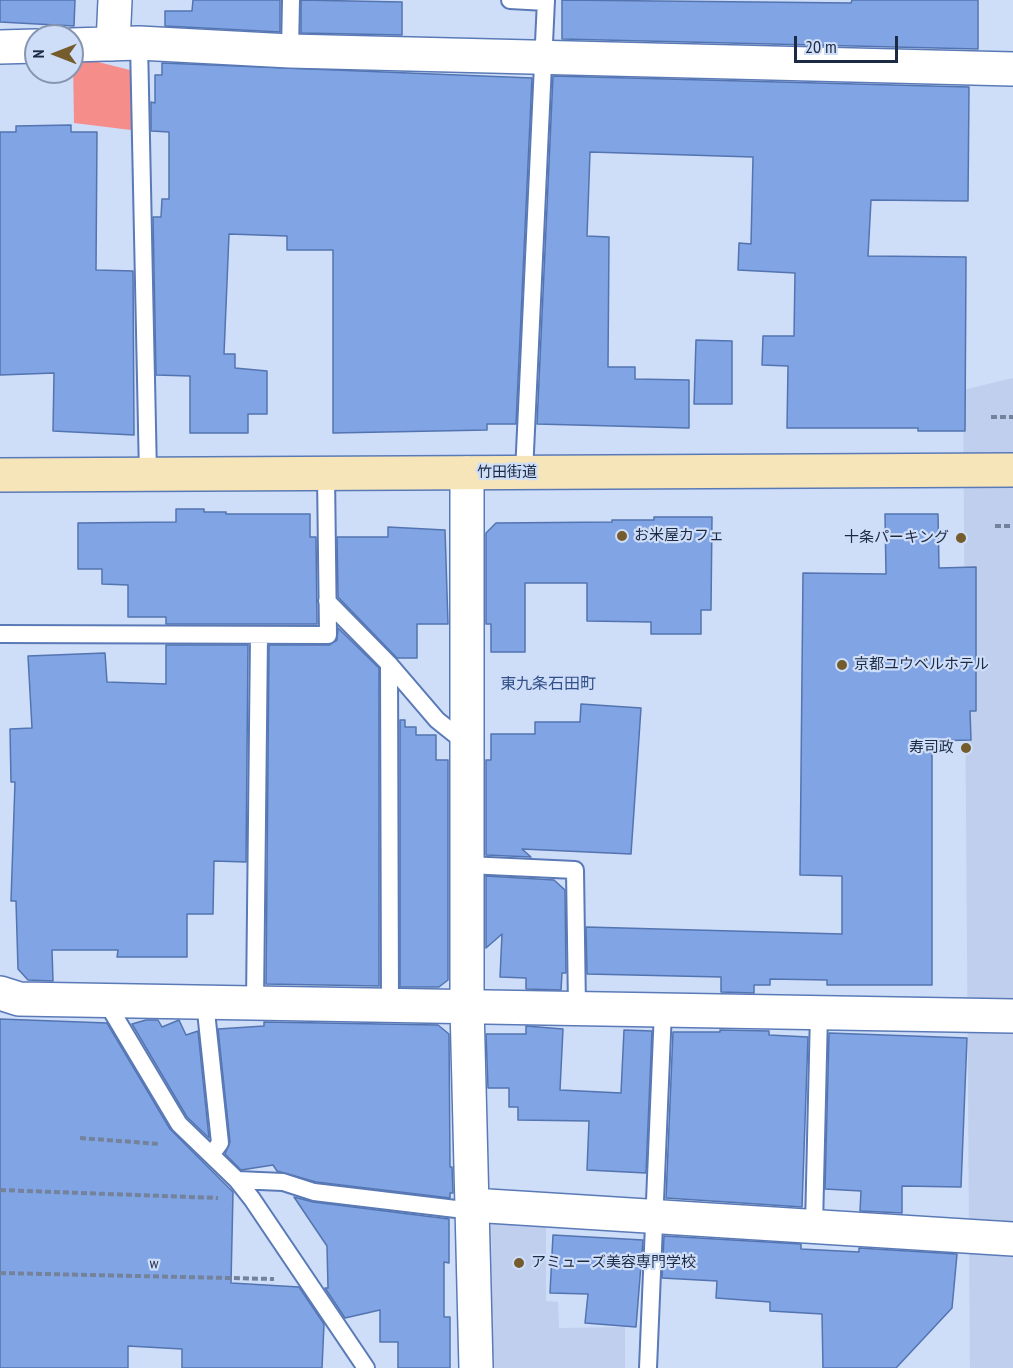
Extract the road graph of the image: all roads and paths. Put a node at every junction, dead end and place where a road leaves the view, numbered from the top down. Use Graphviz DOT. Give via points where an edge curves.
graph roads {
  1 [pos="115,0"];
  2 [pos="291,0"];
  3 [pos="510,0"];
  4 [pos="546,1"];
  5 [pos="126,44"];
  6 [pos="84,45"];
  7 [pos="24,46"];
  8 [pos="0,47"];
  9 [pos="290,51"];
  10 [pos="544,58"];
  11 [pos="1013,69"];
  12 [pos="992,417"];
  13 [pos="1013,417"];
  14 [pos="1013,470"];
  15 [pos="467,473"];
  16 [pos="524,473"];
  17 [pos="326,474"];
  18 [pos="0,475"];
  19 [pos="148,475"];
  20 [pos="995,526"];
  21 [pos="1013,526"];
  22 [pos="327,601"];
  23 [pos="0,634"];
  24 [pos="259,635"];
  25 [pos="389,664"];
  26 [pos="467,744"];
  27 [pos="467,865"];
  28 [pos="0,993"];
  29 [pos="105,1000"];
  30 [pos="205,1002"];
  31 [pos="255,1003"];
  32 [pos="390,1005"];
  33 [pos="467,1006"];
  34 [pos="577,1008"];
  35 [pos="663,1010"];
  36 [pos="819,1013"];
  37 [pos="1013,1016"];
  38 [pos="80,1138"];
  39 [pos="207,1151"];
  40 [pos="237,1180"];
  41 [pos="0,1190"];
  42 [pos="252,1199"];
  43 [pos="472,1205"];
  44 [pos="654,1216"];
  45 [pos="814,1226"];
  46 [pos="1013,1239"];
  47 [pos="0,1273"];
  48 [pos="307,1279"];
  49 [pos="366,1368"];
  50 [pos="476,1368"];
  51 [pos="648,1368"];
  1 -- 5 [label="street"];
  2 -- 9 [label="lane"];
  3 -- 4 [label="lane"];
  4 -- 10 [label="lane"];
  5 -- 6 [label="street"];
  5 -- 9 [label="street"];
  5 -- 19 [label="lane"];
  7 -- 8 [label="street"];
  9 -- 10 [label="street"];
  10 -- 11 [label="street"];
  10 -- 16 [label="lane"];
  12 -- 13 [label="path"];
  14 -- 16 [label="main road, 竹田街道"];
  15 -- 16 [label="main road, 竹田街道"];
  15 -- 17 [label="main road, 竹田街道"];
  15 -- 26 [label="street"];
  17 -- 19 [label="main road, 竹田街道"];
  17 -- 22 [label="lane"];
  18 -- 19 [label="main road, 竹田街道"];
  20 -- 21 [label="path"];
  22 -- 24 [label="lane" via="328,635"];
  22 -- 25 [label="lane"];
  23 -- 24 [label="lane"];
  24 -- 31 [label="lane"];
  25 -- 26 [label="lane" via="437,720"];
  25 -- 32 [label="lane"];
  26 -- 27 [label="street"];
  27 -- 33 [label="street"];
  27 -- 34 [label="lane" via="575,870"];
  28 -- 29 [label="street" via="19,999"];
  29 -- 30 [label="street"];
  29 -- 39 [label="lane" via="179,1124"];
  30 -- 31 [label="street"];
  30 -- 39 [label="lane" via="220,1143"];
  31 -- 32 [label="street"];
  32 -- 33 [label="street"];
  33 -- 34 [label="street"];
  33 -- 43 [label="street"];
  34 -- 35 [label="street"];
  35 -- 36 [label="street"];
  35 -- 44 [label="lane"];
  36 -- 37 [label="street"];
  36 -- 45 [label="lane"];
  38 -- 39 [label="path"];
  39 -- 40 [label="lane"];
  40 -- 42 [label="lane"];
  40 -- 43 [label="lane" via="283,1182 314,1191 456,1209"];
  41 -- 42 [label="path"];
  42 -- 48 [label="lane"];
  43 -- 44 [label="street"];
  43 -- 50 [label="street"];
  44 -- 45 [label="street"];
  44 -- 51 [label="lane"];
  45 -- 46 [label="street"];
  47 -- 48 [label="path, w"];
  48 -- 49 [label="lane"];
}
